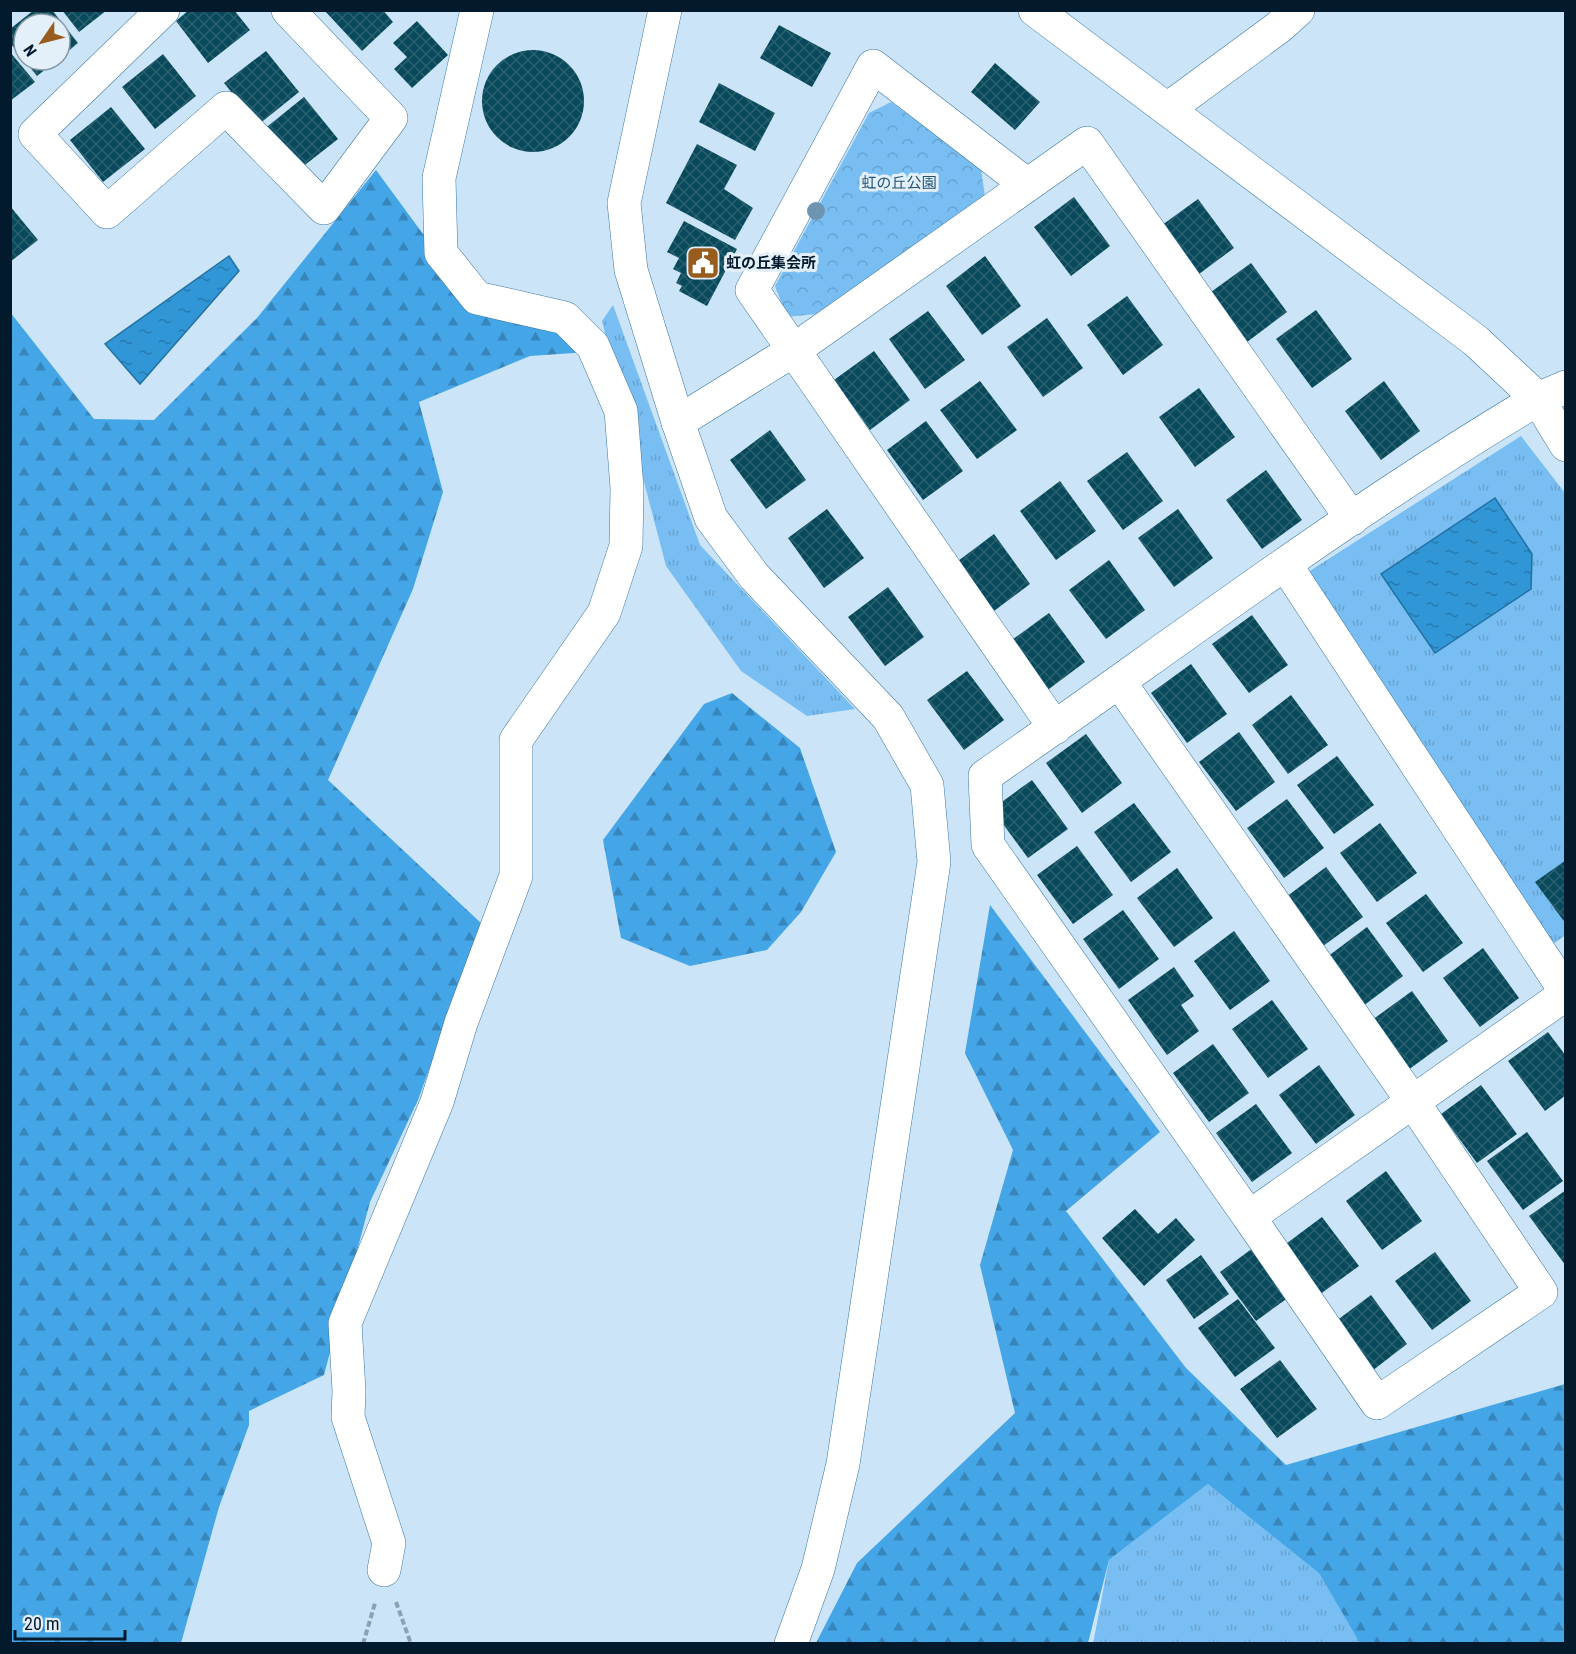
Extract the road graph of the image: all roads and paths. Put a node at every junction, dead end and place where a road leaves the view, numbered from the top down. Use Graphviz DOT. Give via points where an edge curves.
graph roads {
  1 [pos="164,10"];
  2 [pos="288,10"];
  3 [pos="477,10"];
  4 [pos="665,10"];
  5 [pos="1035,10"];
  6 [pos="1298,10"];
  7 [pos="1169,108"];
  8 [pos="1026,184"];
  9 [pos="794,350"];
  10 [pos="1552,393"];
  11 [pos="678,422"];
  12 [pos="1566,445"];
  13 [pos="1352,519"];
  14 [pos="1285,564"];
  15 [pos="1120,682"];
  16 [pos="1055,728"];
  17 [pos="1566,993"];
  18 [pos="1413,1102"];
  19 [pos="1249,1216"];
  20 [pos="384,1570"];
  21 [pos="363,1644"];
  22 [pos="411,1644"];
  23 [pos="791,1644"];
  1 -- 2 [label="street" via="35,134 107,212 226,108 324,208 391,118"];
  3 -- 20 [label="street" via="439,178 441,253 477,298 565,318 593,346 621,411 627,488 626,546 604,613 516,740 516,876 461,1023 437,1102 345,1323 348,1417 389,1543"];
  4 -- 11 [label="street" via="624,203 631,270"];
  5 -- 7 [label="street"];
  6 -- 7 [label="street"];
  7 -- 10 [label="street" via="1476,341"];
  8 -- 9 [label="street"];
  8 -- 9 [label="street" via="873,66 752,290"];
  8 -- 13 [label="street" via="1087,143"];
  9 -- 11 [label="street"];
  9 -- 16 [label="street"];
  10 -- 12 [label="street"];
  10 -- 13 [label="street" via="1487,430"];
  11 -- 23 [label="street" via="711,518 754,576 888,717 927,785 932,874 843,1464 818,1569"];
  13 -- 14 [label="street"];
  14 -- 15 [label="street"];
  14 -- 17 [label="street"];
  15 -- 16 [label="street"];
  15 -- 18 [label="street"];
  16 -- 19 [label="street" via="985,776 988,845"];
  17 -- 18 [label="street"];
  18 -- 19 [label="street"];
  18 -- 19 [label="street" via="1541,1292 1377,1403"];
  20 -- 21 [label="path"];
  20 -- 22 [label="path"];
}
